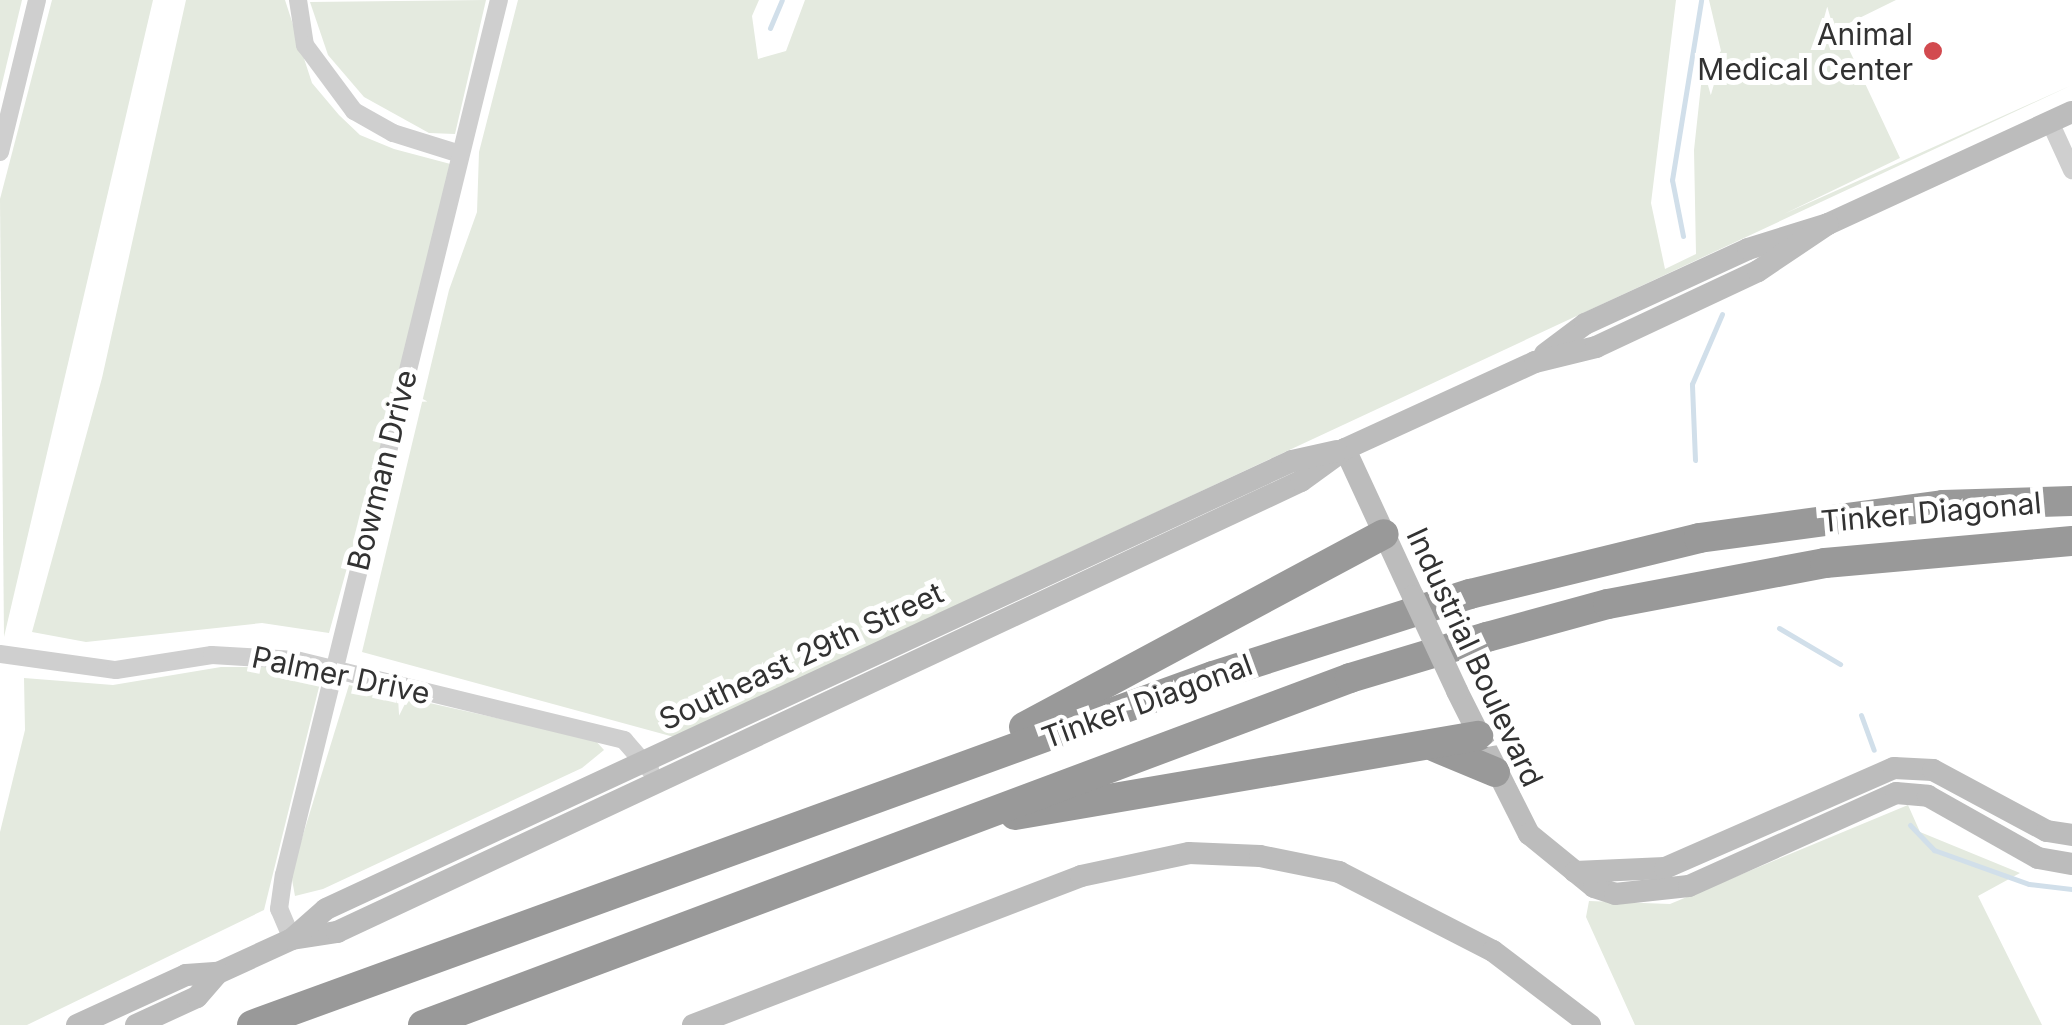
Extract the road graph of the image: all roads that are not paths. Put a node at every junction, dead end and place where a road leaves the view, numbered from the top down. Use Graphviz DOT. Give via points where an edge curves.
graph roads {
  1 [pos="37,0"];
  2 [pos="298,0"];
  3 [pos="498,0"];
  4 [pos="2072,112"];
  5 [pos="2050,122"];
  6 [pos="0,152"];
  7 [pos="460,154"];
  8 [pos="2072,170"];
  9 [pos="1345,449"];
  10 [pos="2072,485"];
  11 [pos="2072,501"];
  12 [pos="1943,505"];
  13 [pos="1384,534"];
  14 [pos="2072,541"];
  15 [pos="0,654"];
  16 [pos="333,669"];
  17 [pos="1478,736"];
  18 [pos="1435,747"];
  19 [pos="643,762"];
  20 [pos="1494,772"];
  21 [pos="660,782"];
  22 [pos="878,800"];
  23 [pos="1775,820"];
  24 [pos="962,823"];
  25 [pos="2072,835"];
  26 [pos="1785,842"];
  27 [pos="2072,864"];
  28 [pos="1574,872"];
  29 [pos="292,939"];
  30 [pos="218,973"];
  31 [pos="77,1025"];
  32 [pos="136,1025"];
  33 [pos="252,1025"];
  34 [pos="423,1025"];
  35 [pos="693,1025"];
  36 [pos="1590,1025"];
  1 -- 6 [label="street"];
  2 -- 7 [label="street" via="305,45 354,111 393,133"];
  3 -- 7 [label="street, Bowman Drive"];
  4 -- 5 [label="main road, Southeast 29th Street"];
  5 -- 8 [label="street"];
  5 -- 9 [label="main road, Southeast 29th Street" via="1828,224 1748,249 1585,324 1535,362"];
  7 -- 16 [label="street, Bowman Drive"];
  9 -- 13 [label="main road, Industrial Boulevard"];
  9 -- 19 [label="main road, Southeast 29th Street" via="1292,461"];
  9 -- 21 [label="main road, Southeast 29th Street" via="1302,482"];
  10 -- 12 [label="highway"];
  11 -- 12 [label="highway, Tinker Diagonal"];
  12 -- 22 [label="highway, Tinker Diagonal" via="1699,538 1504,585 1231,670"];
  13 -- 17 [label="main road, Industrial Boulevard, bridge"];
  13 -- 22 [label="highway" via="1130,675"];
  14 -- 24 [label="highway, Tinker Diagonal" via="1825,563 1608,604 1350,678"];
  15 -- 16 [label="street, Palmer Drive" via="116,670 252,653"];
  16 -- 19 [label="street, Palmer Drive" via="624,740"];
  16 -- 29 [label="street, Bowman Drive" via="279,909"];
  17 -- 18 [label="highway"];
  17 -- 20 [label="main road, Industrial Boulevard"];
  18 -- 20 [label="highway"];
  18 -- 24 [label="highway"];
  19 -- 21 [label="street, Palmer Drive"];
  19 -- 29 [label="main road, Southeast 29th Street" via="326,909"];
  20 -- 28 [label="main road, Industrial Boulevard" via="1529,834"];
  21 -- 29 [label="main road, Southeast 29th Street" via="337,932"];
  22 -- 33 [label="highway, Tinker Diagonal"];
  23 -- 25 [label="main road" via="1894,768 1915,767 1933,770 2047,831"];
  23 -- 26 [label="main road"];
  23 -- 28 [label="main road" via="1665,868"];
  24 -- 34 [label="highway, Tinker Diagonal"];
  26 -- 27 [label="main road, Industrial Boulevard" via="1896,793 1914,792 2038,858"];
  26 -- 28 [label="main road, Industrial Boulevard" via="1689,886 1649,895 1616,894"];
  29 -- 30 [label="main road, Southeast 29th Street"];
  30 -- 31 [label="main road, Southeast 29th Street" via="186,975"];
  30 -- 32 [label="main road, Southeast 29th Street" via="196,998"];
  35 -- 36 [label="main road" via="1080,876 1190,853 1260,856 1339,872 1492,952"];
}
